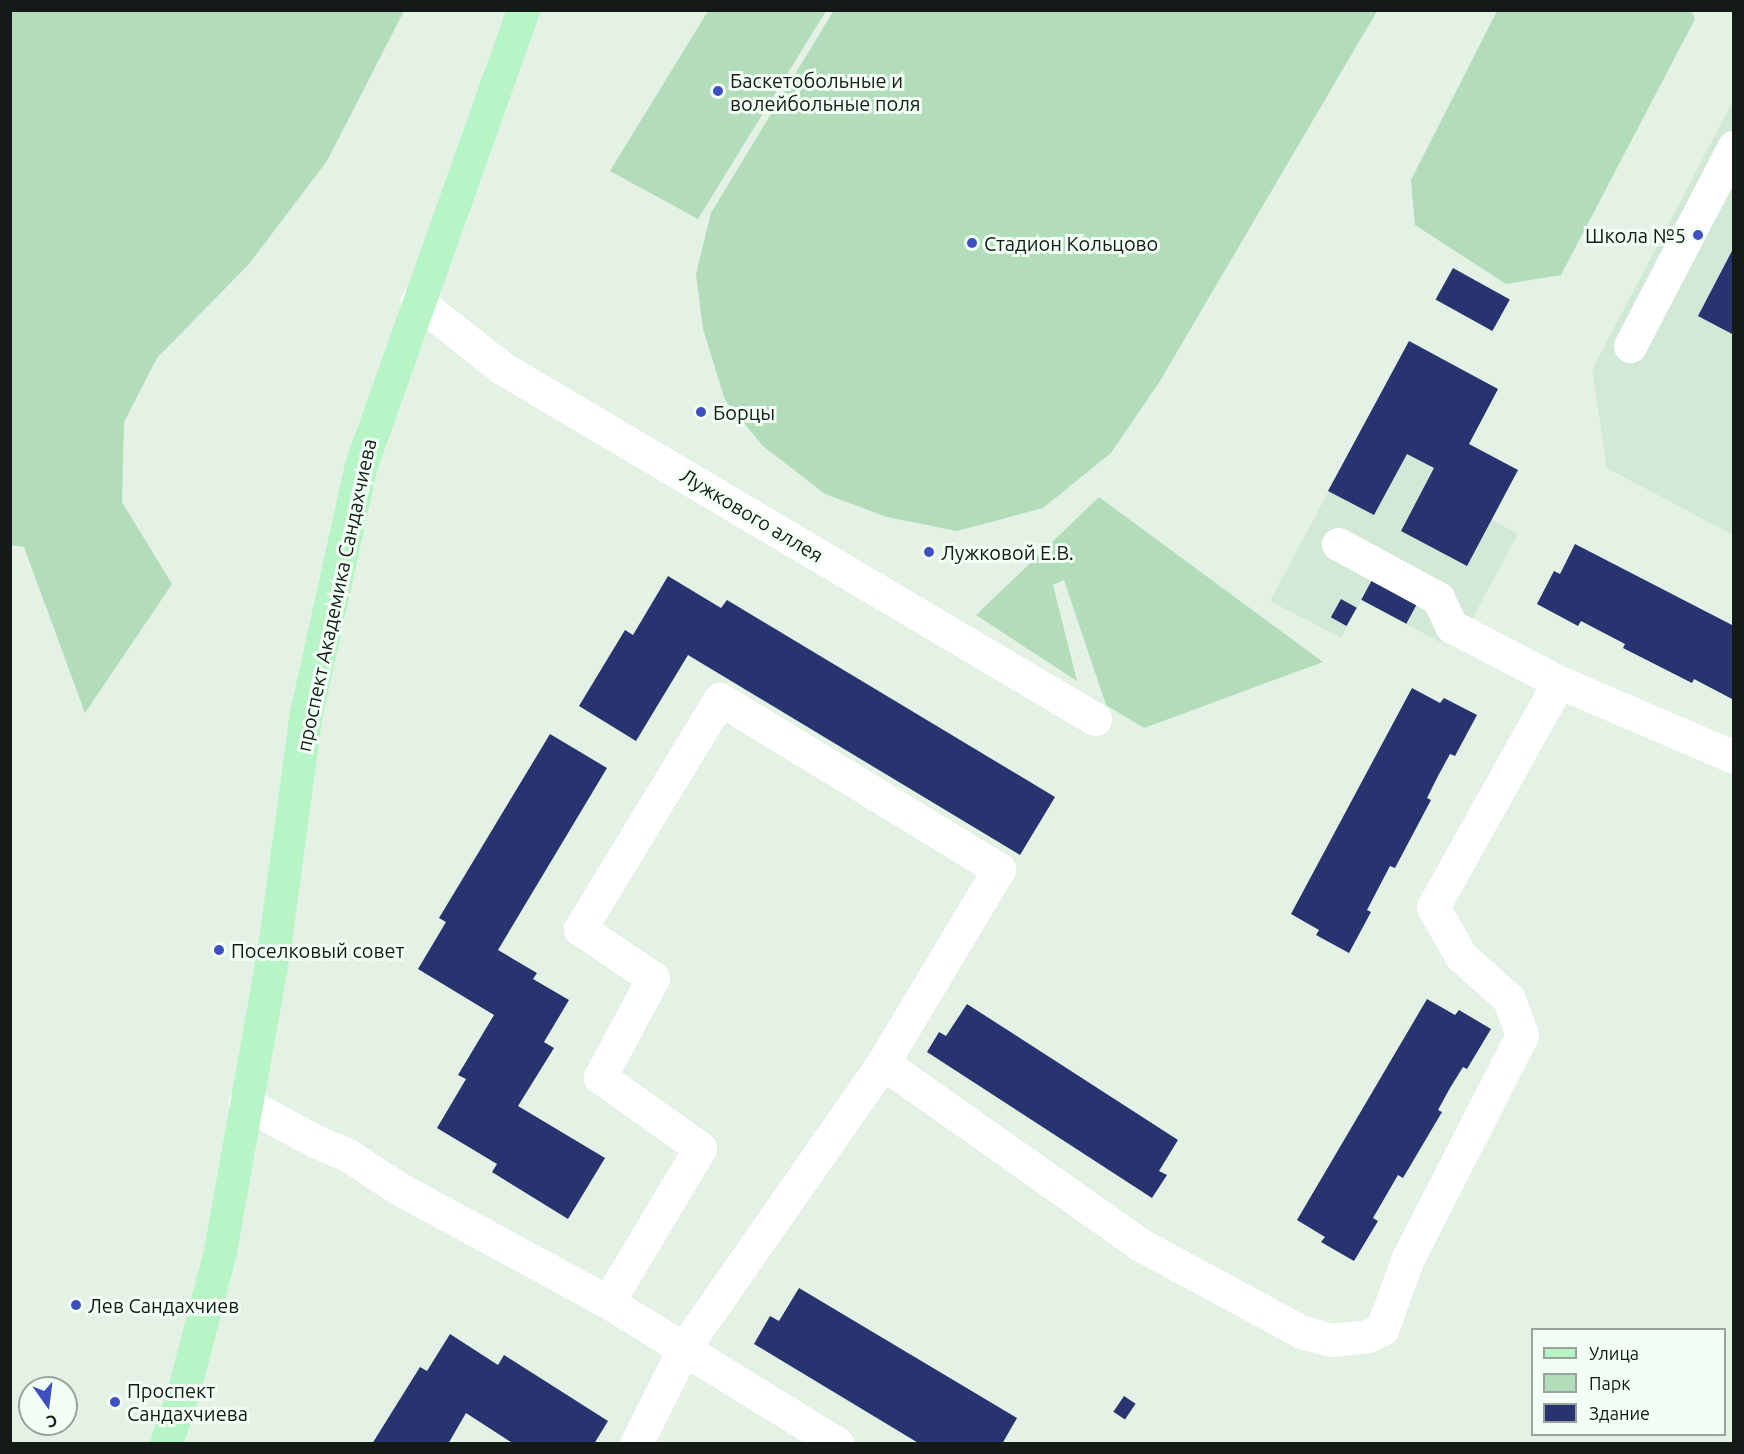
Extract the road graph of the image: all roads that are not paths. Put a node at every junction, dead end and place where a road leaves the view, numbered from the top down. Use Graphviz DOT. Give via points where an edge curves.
graph roads {
  1 [pos="523,10"];
  2 [pos="1734,146"];
  3 [pos="417,301"];
  4 [pos="1630,346"];
  5 [pos="1338,544"];
  6 [pos="1559,682"];
  7 [pos="1095,719"];
  8 [pos="1734,757"];
  9 [pos="883,1063"];
  10 [pos="245,1103"];
  11 [pos="608,1302"];
  12 [pos="684,1348"];
  13 [pos="166,1443"];
  14 [pos="636,1443"];
  15 [pos="838,1443"];
  1 -- 3 [label="main road, проспект Академика Сандахчиева"];
  2 -- 4 [label="lane"];
  3 -- 7 [label="lane, Лужкового аллея" via="502,368"];
  3 -- 10 [label="main road, проспект Академика Сандахчиева" via="361,465 306,713 275,941"];
  5 -- 6 [label="lane" via="1438,598 1451,626"];
  6 -- 8 [label="lane"];
  6 -- 9 [label="lane" via="1432,907 1461,956 1509,999 1522,1035 1408,1258 1382,1329 1368,1336 1331,1340 1281,1323 1141,1245"];
  9 -- 11 [label="lane" via="999,869 720,699 580,929 653,978 600,1077 700,1148"];
  9 -- 12 [label="lane"];
  10 -- 11 [label="lane" via="346,1154 398,1188"];
  10 -- 13 [label="main road, проспект Академика Сандахчиева" via="220,1251"];
  11 -- 12 [label="lane"];
  12 -- 14 [label="lane"];
  12 -- 15 [label="lane"];
}
